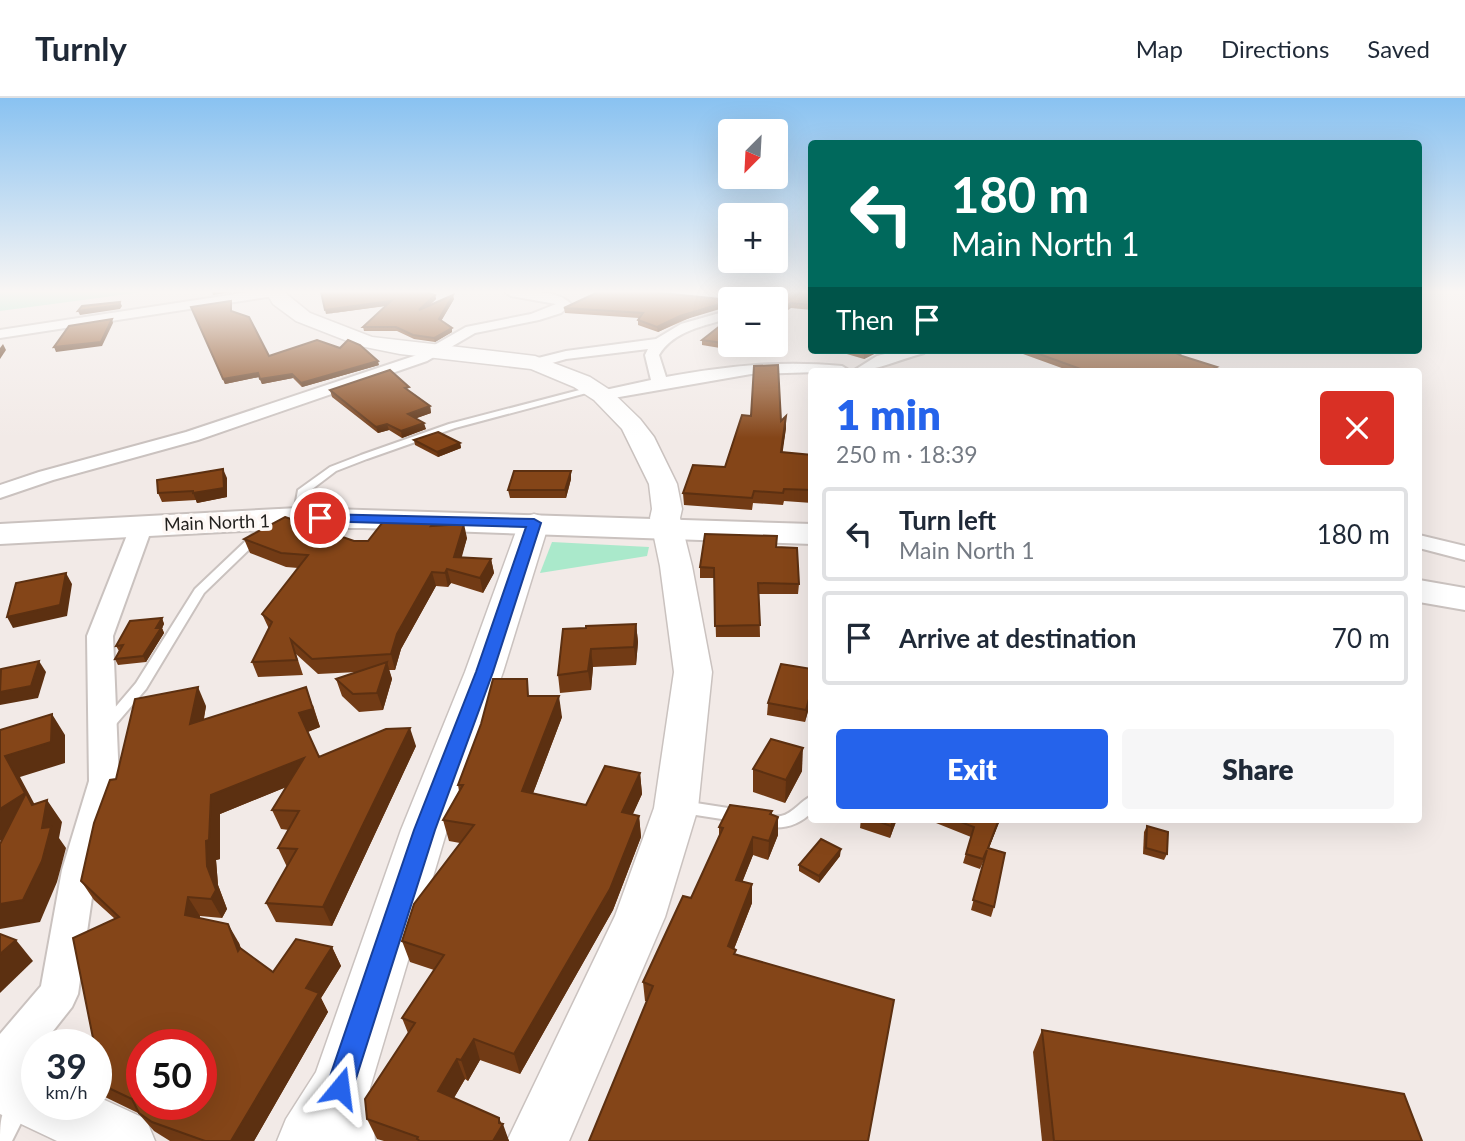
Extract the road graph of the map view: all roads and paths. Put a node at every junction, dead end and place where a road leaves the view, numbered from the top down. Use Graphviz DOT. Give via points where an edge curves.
graph roads {
  1 [pos="364,341"];
  2 [pos="451,341"];
  3 [pos="663,341"];
  4 [pos="660,343"];
  5 [pos="430,352"];
  6 [pos="903,354"];
  7 [pos="535,363"];
  8 [pos="810,368"];
  9 [pos="866,368"];
  10 [pos="660,384"];
  11 [pos="596,392"];
  12 [pos="0,492"];
  13 [pos="298,519"];
  14 [pos="534,523"];
  15 [pos="142,525"];
  16 [pos="668,528"];
  17 [pos="0,534"];
  18 [pos="808,534"];
  19 [pos="257,536"];
  20 [pos="1422,542"];
  21 [pos="1465,553"];
  22 [pos="1422,592"];
  23 [pos="1465,599"];
  24 [pos="103,730"];
  25 [pos="808,806"];
  26 [pos="676,808"];
  27 [pos="18,1098"];
  28 [pos="342,1115"];
  29 [pos="124,1141"];
  30 [pos="308,1141"];
  31 [pos="538,1141"];
  1 -- 5 [label="main road"];
  2 -- 5 [label="street"];
  3 -- 4 [label="street"];
  4 -- 7 [label="street"];
  4 -- 10 [label="street" via="652,355"];
  5 -- 7 [label="main road"];
  5 -- 12 [label="street" via="192,436"];
  6 -- 9 [label="street"];
  7 -- 11 [label="main road"];
  8 -- 10 [label="street" via="755,368"];
  10 -- 11 [label="street"];
  11 -- 13 [label="lane" via="452,426 333,469 302,492"];
  11 -- 16 [label="main road" via="641,437 663,484"];
  13 -- 14 [label="main road, Main North 1"];
  13 -- 15 [label="main road, Main North 1"];
  14 -- 16 [label="main road, Main North 1"];
  14 -- 28 [label="main road" via="420,843"];
  15 -- 17 [label="main road, Main North 1"];
  15 -- 24 [label="street" via="100,636"];
  16 -- 18 [label="main road, Main North 1"];
  16 -- 26 [label="main road" via="693,672"];
  19 -- 24 [label="lane" via="199,591 141,685"];
  20 -- 21 [label="street"];
  22 -- 23 [label="main road"];
  24 -- 27 [label="street" via="104,781 79,870 59,994"];
  25 -- 26 [label="lane" via="783,824"];
  26 -- 31 [label="main road" via="640,918"];
  27 -- 29 [label="main road"];
  28 -- 30 [label="main road"];
}
